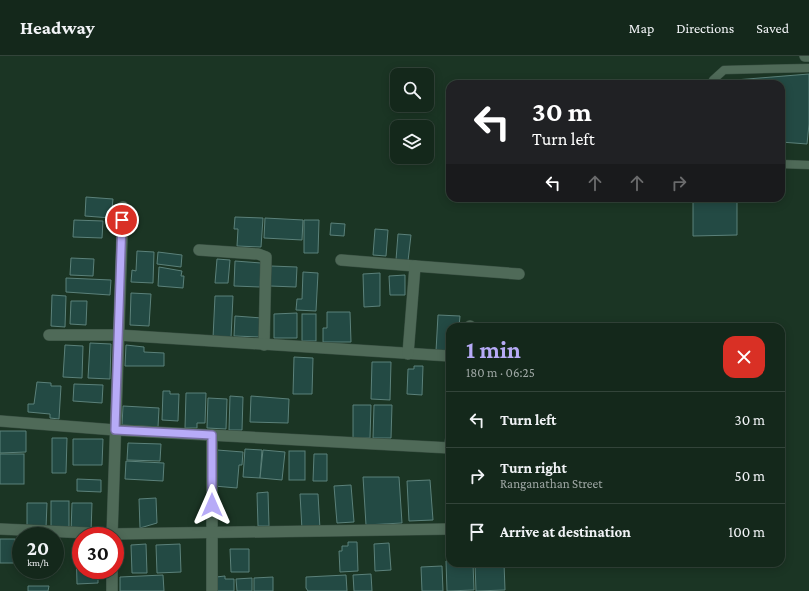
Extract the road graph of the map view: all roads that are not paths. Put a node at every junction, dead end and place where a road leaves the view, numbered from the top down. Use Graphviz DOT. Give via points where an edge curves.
graph roads {
  1 [pos="805,56"];
  2 [pos="809,56"];
  3 [pos="809,68"];
  4 [pos="713,80"];
  5 [pos="785,164"];
  6 [pos="809,165"];
  7 [pos="123,207"];
  8 [pos="199,250"];
  9 [pos="341,260"];
  10 [pos="415,266"];
  11 [pos="519,274"];
  12 [pos="49,335"];
  13 [pos="118,335"];
  14 [pos="264,345"];
  15 [pos="408,354"];
  16 [pos="446,356"];
  17 [pos="0,421"];
  18 [pos="115,430"];
  19 [pos="212,435"];
  20 [pos="446,448"];
  21 [pos="112,527"];
  22 [pos="0,529"];
  23 [pos="446,529"];
  24 [pos="212,532"];
  25 [pos="72,533"];
  26 [pos="124,535"];
  27 [pos="112,579"];
  28 [pos="112,591"];
  29 [pos="212,591"];
  1 -- 2 [label="street"];
  3 -- 4 [label="lane" via="724,70"];
  5 -- 6 [label="lane"];
  7 -- 13 [label="street"];
  8 -- 14 [label="street" via="258,254 266,257"];
  9 -- 10 [label="street"];
  10 -- 11 [label="street"];
  10 -- 15 [label="street"];
  12 -- 13 [label="street"];
  13 -- 14 [label="street"];
  13 -- 18 [label="street"];
  14 -- 15 [label="street"];
  15 -- 16 [label="street"];
  17 -- 18 [label="street"];
  18 -- 19 [label="street"];
  18 -- 21 [label="street"];
  19 -- 20 [label="street"];
  19 -- 24 [label="street"];
  22 -- 25 [label="street"];
  23 -- 24 [label="street"];
  24 -- 26 [label="street"];
  24 -- 29 [label="street"];
  27 -- 28 [label="street"];
}
